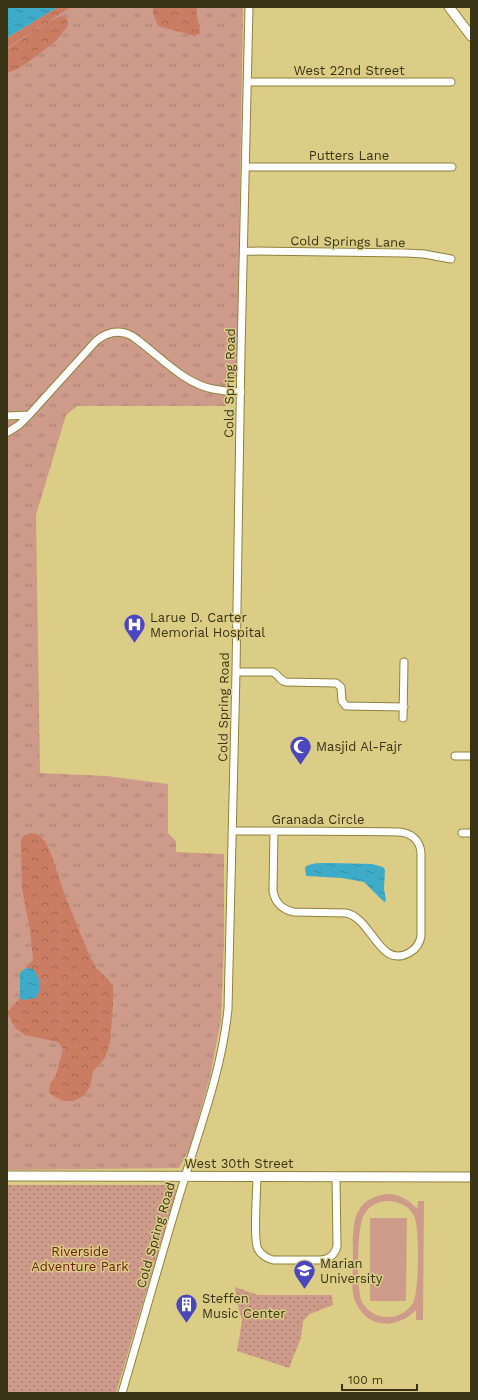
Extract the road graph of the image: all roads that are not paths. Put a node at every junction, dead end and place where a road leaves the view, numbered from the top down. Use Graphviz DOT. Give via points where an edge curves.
graph roads {
  1 [pos="249,7"];
  2 [pos="449,7"];
  3 [pos="471,36"];
  4 [pos="248,82"];
  5 [pos="451,82"];
  6 [pos="246,167"];
  7 [pos="452,168"];
  8 [pos="244,251"];
  9 [pos="451,259"];
  10 [pos="240,392"];
  11 [pos="29,414"];
  12 [pos="7,416"];
  13 [pos="8,432"];
  14 [pos="404,662"];
  15 [pos="236,672"];
  16 [pos="404,708"];
  17 [pos="403,718"];
  18 [pos="455,756"];
  19 [pos="471,756"];
  20 [pos="232,831"];
  21 [pos="274,831"];
  22 [pos="462,833"];
  23 [pos="471,833"];
  24 [pos="7,1176"];
  25 [pos="185,1176"];
  26 [pos="257,1176"];
  27 [pos="336,1177"];
  28 [pos="471,1177"];
  29 [pos="122,1393"];
  1 -- 4 [label="street, Cold Spring Road"];
  2 -- 3 [label="main road"];
  4 -- 5 [label="street, West 22nd Street"];
  4 -- 6 [label="street, Cold Spring Road"];
  6 -- 7 [label="street, Putters Lane"];
  6 -- 8 [label="street, Cold Spring Road"];
  8 -- 9 [label="street, Cold Springs Lane" via="406,253"];
  8 -- 10 [label="street, Cold Spring Road"];
  10 -- 11 [label="street" via="207,388 175,370 132,336 114,332 96,341"];
  10 -- 15 [label="street, Cold Spring Road"];
  11 -- 12 [label="street"];
  11 -- 13 [label="street"];
  14 -- 16 [label="street"];
  15 -- 16 [label="street" via="273,672 286,682 336,683 341,687 342,701 346,706"];
  15 -- 20 [label="street, Cold Spring Road"];
  16 -- 17 [label="street"];
  18 -- 19 [label="street"];
  20 -- 21 [label="street, Granada Circle"];
  20 -- 25 [label="street, Cold Spring Road" via="226,1030 213,1089"];
  21 -- 21 [label="street, Granada Circle" via="273,891 281,906 294,912 349,913 361,921 380,947 388,953 406,955 415,949 421,936 421,853 416,839 404,832"];
  22 -- 23 [label="street"];
  24 -- 25 [label="main road, West 30th Street"];
  25 -- 26 [label="main road, West 30th Street"];
  25 -- 29 [label="street, Cold Spring Road"];
  26 -- 27 [label="main road, West 30th Street"];
  26 -- 27 [label="street" via="256,1242 260,1253 273,1260 321,1260 332,1256 337,1247"];
  27 -- 28 [label="main road, West 30th Street"];
}
